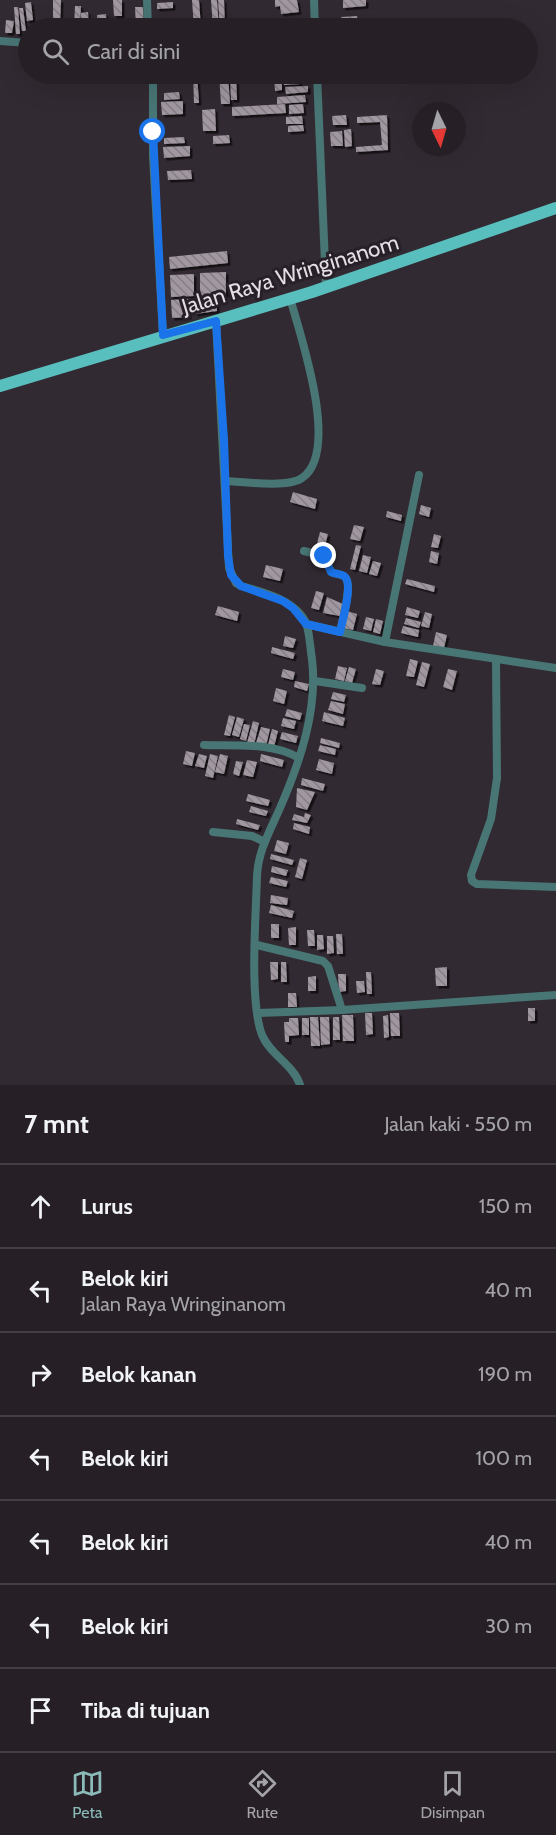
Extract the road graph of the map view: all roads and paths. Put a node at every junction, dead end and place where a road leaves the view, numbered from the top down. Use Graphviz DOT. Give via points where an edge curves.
graph roads {
  1 [pos="147,0"];
  2 [pos="314,0"];
  3 [pos="148,18"];
  4 [pos="315,18"];
  5 [pos="0,41"];
  6 [pos="18,42"];
  7 [pos="153,84"];
  8 [pos="317,84"];
  9 [pos="556,208"];
  10 [pos="326,287"];
  11 [pos="290,298"];
  12 [pos="216,321"];
  13 [pos="163,335"];
  14 [pos="0,386"];
  15 [pos="419,476"];
  16 [pos="225,482"];
  17 [pos="304,551"];
  18 [pos="306,624"];
  19 [pos="340,632"];
  20 [pos="385,642"];
  21 [pos="496,660"];
  22 [pos="556,668"];
  23 [pos="315,681"];
  24 [pos="362,688"];
  25 [pos="204,745"];
  26 [pos="299,758"];
  27 [pos="213,832"];
  28 [pos="265,842"];
  29 [pos="556,887"];
  30 [pos="257,945"];
  31 [pos="556,995"];
  32 [pos="342,1010"];
  33 [pos="258,1013"];
  34 [pos="300,1085"];
  1 -- 3 [label="street"];
  2 -- 4 [label="street"];
  5 -- 6 [label="street"];
  7 -- 13 [label="street"];
  8 -- 10 [label="street"];
  9 -- 10 [label="main road, Jalan Raya Wringinanom"];
  10 -- 11 [label="main road, Jalan Raya Wringinanom"];
  11 -- 12 [label="main road, Jalan Raya Wringinanom"];
  11 -- 16 [label="street" via="315,385 317,444 312,465 301,479 290,483"];
  12 -- 13 [label="main road, Jalan Raya Wringinanom"];
  12 -- 16 [label="street"];
  13 -- 14 [label="main road, Jalan Raya Wringinanom"];
  15 -- 20 [label="street"];
  16 -- 18 [label="street" via="231,575 241,586 283,601"];
  17 -- 19 [label="street" via="322,555 331,572 347,580"];
  18 -- 19 [label="street"];
  18 -- 23 [label="street"];
  19 -- 20 [label="street"];
  20 -- 21 [label="street"];
  21 -- 22 [label="street"];
  21 -- 29 [label="street" via="497,778 491,819 472,881"];
  23 -- 24 [label="street"];
  23 -- 26 [label="street"];
  25 -- 26 [label="street" via="254,747 283,751"];
  26 -- 28 [label="street"];
  27 -- 28 [label="street" via="252,836"];
  28 -- 30 [label="street" via="257,873"];
  30 -- 32 [label="street" via="323,961"];
  30 -- 33 [label="street"];
  31 -- 32 [label="street"];
  32 -- 33 [label="street"];
  33 -- 34 [label="street" via="262,1035"];
}
